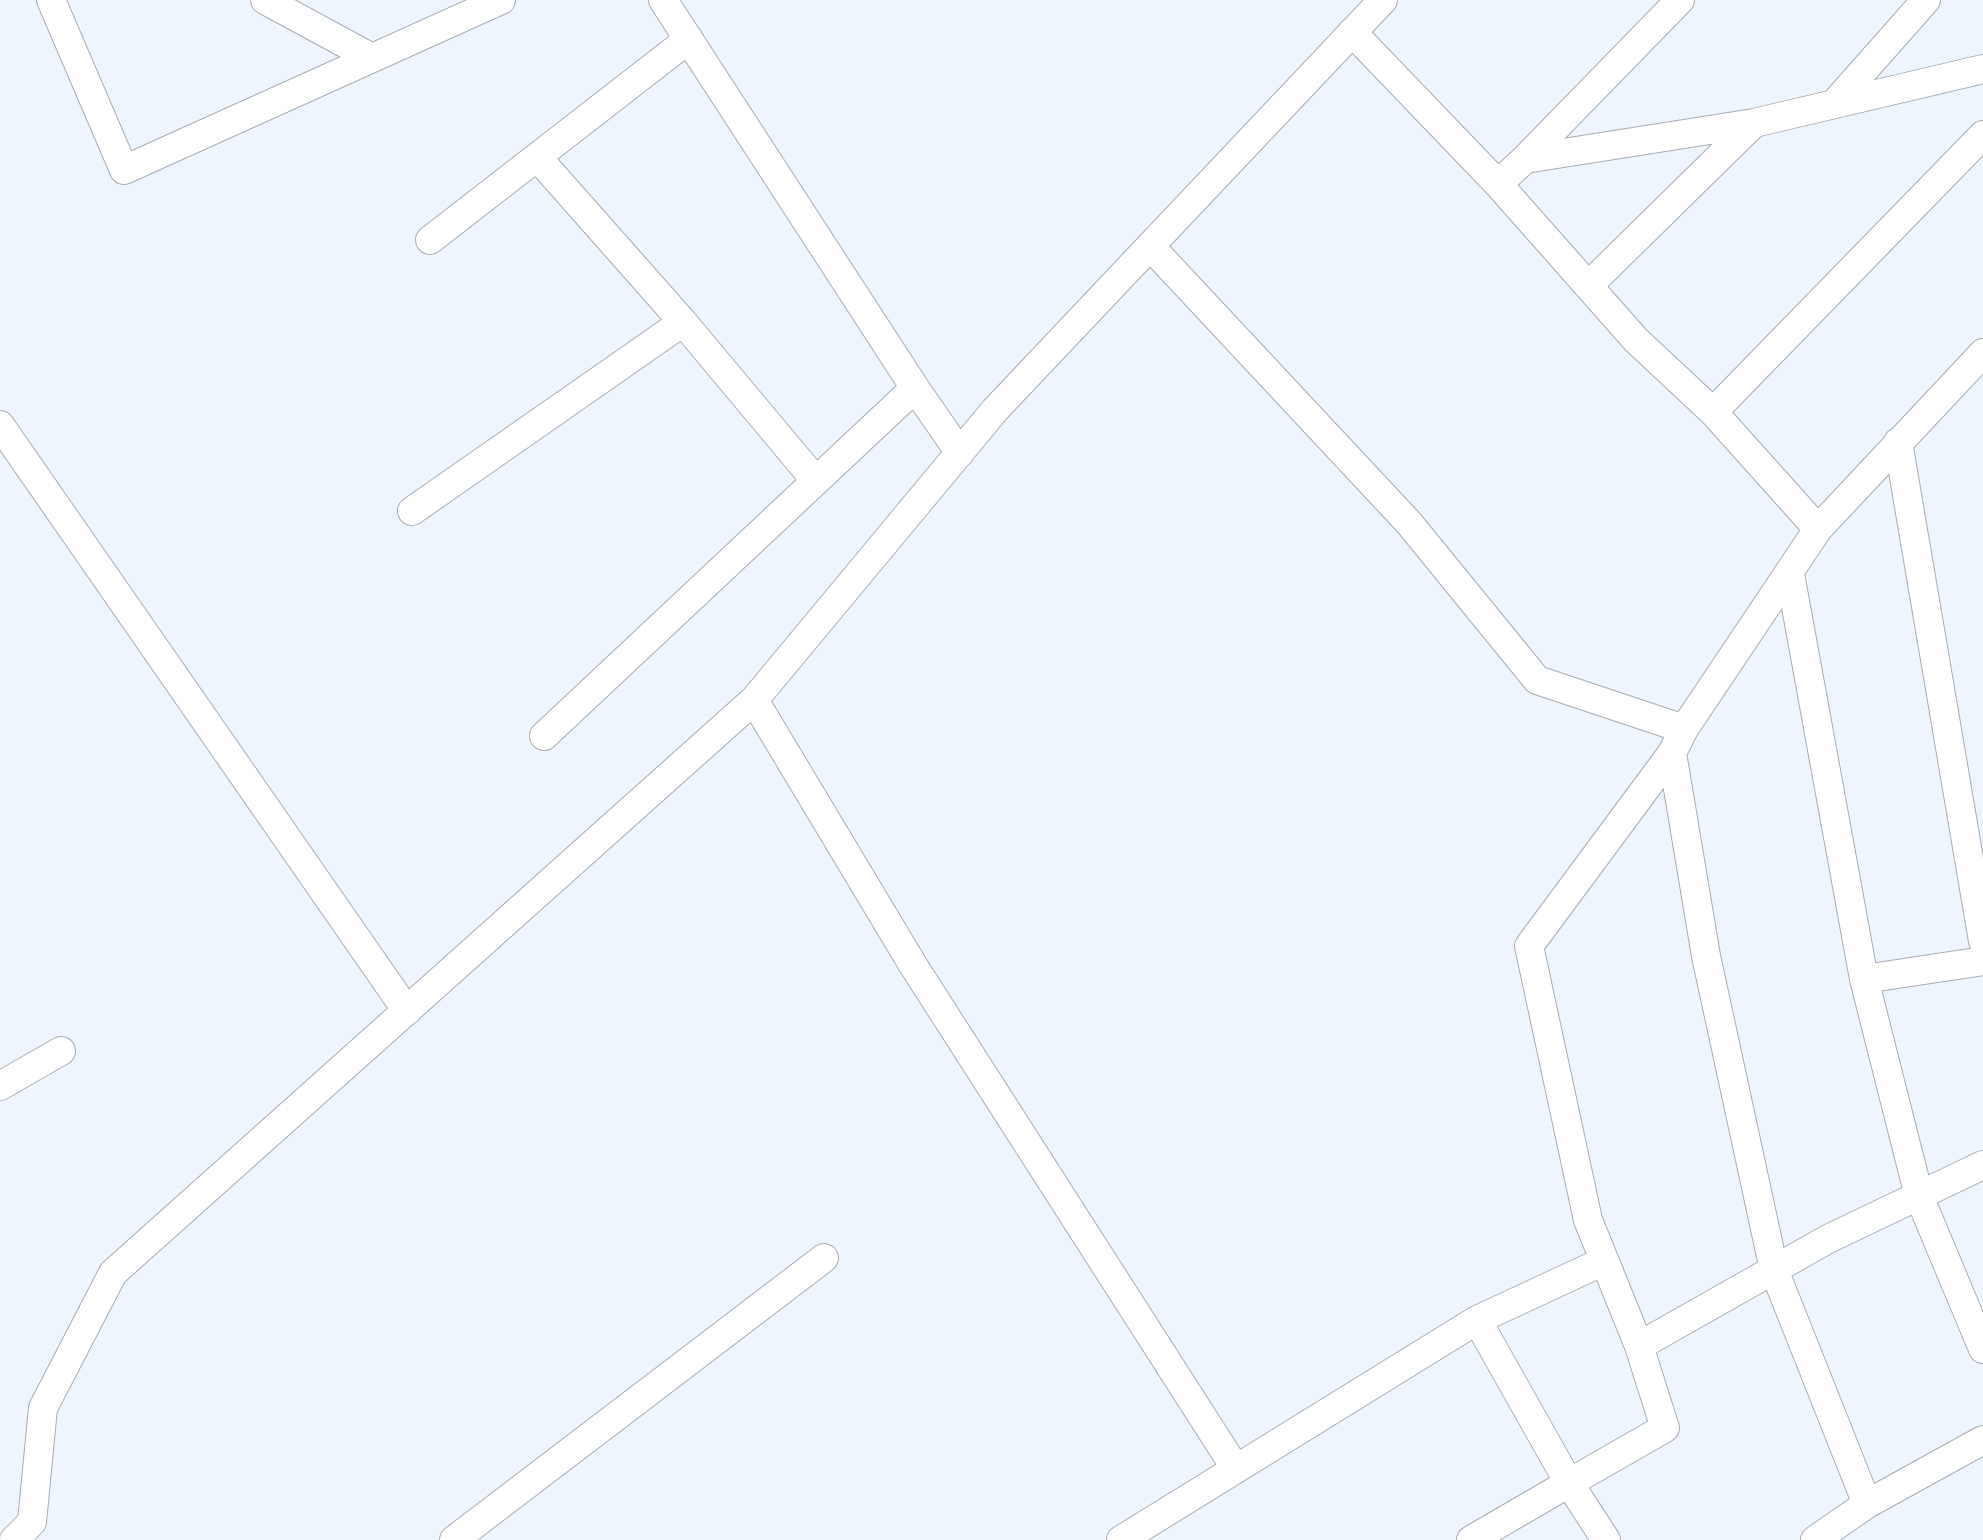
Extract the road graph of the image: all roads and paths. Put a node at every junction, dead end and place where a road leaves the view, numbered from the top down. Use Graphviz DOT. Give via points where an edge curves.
graph roads {
  1 [pos="50,0"];
  2 [pos="265,0"];
  3 [pos="501,0"];
  4 [pos="663,0"];
  5 [pos="1383,0"];
  6 [pos="1680,0"];
  7 [pos="1926,0"];
  8 [pos="1352,32"];
  9 [pos="688,39"];
  10 [pos="372,58"];
  11 [pos="1983,69"];
  12 [pos="1834,104"];
  13 [pos="1754,124"];
  14 [pos="1983,135"];
  15 [pos="537,157"];
  16 [pos="1525,159"];
  17 [pos="1498,184"];
  18 [pos="430,240"];
  19 [pos="1150,246"];
  20 [pos="1588,286"];
  21 [pos="683,322"];
  22 [pos="1983,353"];
  23 [pos="915,388"];
  24 [pos="1713,412"];
  25 [pos="0,425"];
  26 [pos="1898,442"];
  27 [pos="960,453"];
  28 [pos="816,481"];
  29 [pos="412,511"];
  30 [pos="1818,529"];
  31 [pos="1790,574"];
  32 [pos="754,700"];
  33 [pos="544,736"];
  34 [pos="1678,741"];
  35 [pos="1983,941"];
  36 [pos="1983,961"];
  37 [pos="1864,980"];
  38 [pos="407,1011"];
  39 [pos="61,1051"];
  40 [pos="0,1086"];
  41 [pos="1983,1165"];
  42 [pos="1919,1196"];
  43 [pos="824,1258"];
  44 [pos="1604,1261"];
  45 [pos="1774,1270"];
  46 [pos="1477,1320"];
  47 [pos="1639,1346"];
  48 [pos="1983,1349"];
  49 [pos="1983,1440"];
  50 [pos="1236,1469"];
  51 [pos="1569,1483"];
  52 [pos="1867,1504"];
  53 [pos="14,1540"];
  54 [pos="454,1540"];
  55 [pos="1121,1540"];
  56 [pos="1471,1540"];
  57 [pos="1606,1540"];
  58 [pos="1815,1540"];
  1 -- 10 [label="street" via="124,170"];
  2 -- 10 [label="street"];
  3 -- 10 [label="street"];
  4 -- 9 [label="street"];
  5 -- 8 [label="street"];
  6 -- 16 [label="street"];
  7 -- 12 [label="street"];
  8 -- 17 [label="street"];
  8 -- 19 [label="street"];
  9 -- 15 [label="street"];
  9 -- 23 [label="street"];
  11 -- 12 [label="street"];
  12 -- 13 [label="street"];
  13 -- 16 [label="street"];
  13 -- 20 [label="street"];
  14 -- 24 [label="street"];
  15 -- 18 [label="street"];
  15 -- 21 [label="street"];
  16 -- 17 [label="street"];
  17 -- 20 [label="street"];
  19 -- 27 [label="street" via="995,410"];
  19 -- 34 [label="street" via="1409,522 1538,680"];
  20 -- 24 [label="street" via="1636,340"];
  21 -- 28 [label="street"];
  21 -- 29 [label="street"];
  22 -- 26 [label="street"];
  23 -- 27 [label="street"];
  23 -- 28 [label="street"];
  24 -- 30 [label="street"];
  25 -- 38 [label="street"];
  26 -- 30 [label="street"];
  26 -- 35 [label="street"];
  27 -- 32 [label="street"];
  28 -- 33 [label="street"];
  30 -- 31 [label="street"];
  31 -- 34 [label="street"];
  31 -- 37 [label="street"];
  32 -- 38 [label="street"];
  32 -- 50 [label="street" via="913,965"];
  34 -- 44 [label="street" via="1529,946 1588,1220"];
  34 -- 45 [label="street" via="1706,956"];
  36 -- 37 [label="street"];
  37 -- 42 [label="street"];
  38 -- 53 [label="street" via="113,1273 43,1408 32,1522"];
  39 -- 40 [label="street"];
  41 -- 42 [label="street"];
  42 -- 45 [label="street" via="1828,1239"];
  42 -- 48 [label="street"];
  43 -- 54 [label="street"];
  44 -- 46 [label="street"];
  44 -- 47 [label="street"];
  45 -- 47 [label="street"];
  45 -- 52 [label="street"];
  46 -- 50 [label="street"];
  46 -- 51 [label="street"];
  47 -- 51 [label="street" via="1665,1428"];
  49 -- 52 [label="street"];
  50 -- 55 [label="street"];
  51 -- 56 [label="street"];
  51 -- 57 [label="street"];
  52 -- 58 [label="street"];
}
